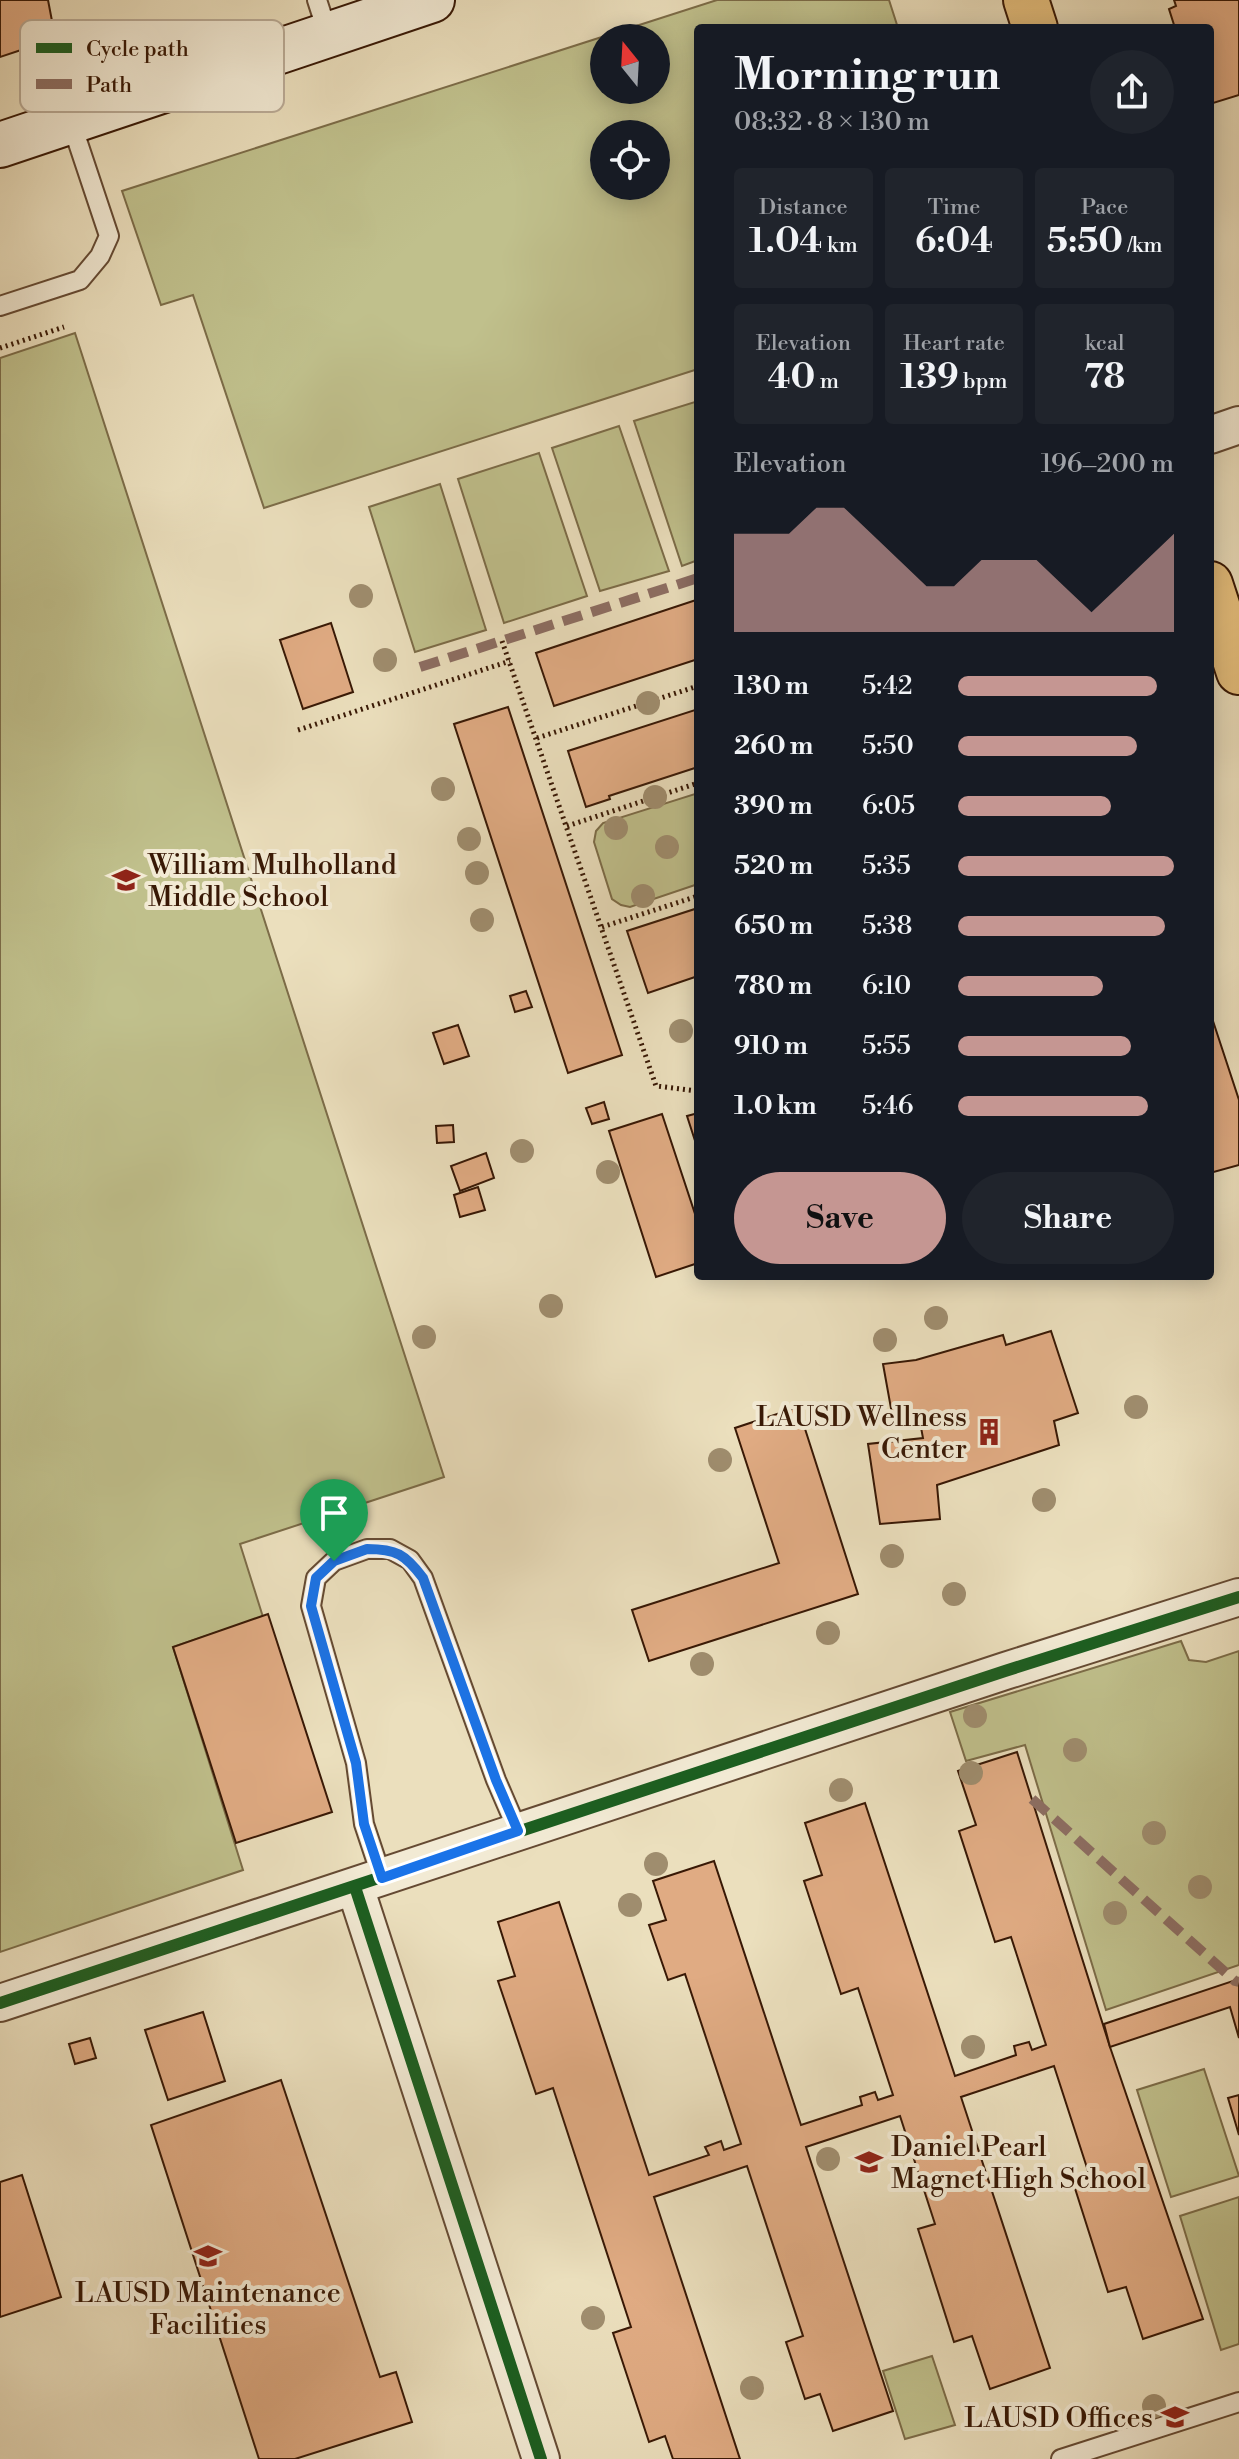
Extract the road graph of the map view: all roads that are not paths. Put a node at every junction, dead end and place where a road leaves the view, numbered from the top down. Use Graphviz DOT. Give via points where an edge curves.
graph roads {
  1 [pos="432,0"];
  2 [pos="1026,0"];
  3 [pos="323,17"];
  4 [pos="1034,24"];
  5 [pos="284,33"];
  6 [pos="95,112"];
  7 [pos="71,122"];
  8 [pos="0,145"];
  9 [pos="0,306"];
  10 [pos="1239,425"];
  11 [pos="1214,434"];
  12 [pos="1214,596"];
  13 [pos="1239,672"];
  14 [pos="1239,1597"];
  15 [pos="518,1831"];
  16 [pos="368,1883"];
  17 [pos="0,2003"];
  18 [pos="1239,2402"];
  19 [pos="541,2459"];
  20 [pos="1061,2459"];
  1 -- 3 [label="main road"];
  2 -- 4 [label="main road"];
  3 -- 5 [label="main road"];
  6 -- 7 [label="main road"];
  7 -- 8 [label="main road"];
  7 -- 9 [label="lane" via="109,236 80,280"];
  10 -- 11 [label="street"];
  12 -- 13 [label="main road"];
  14 -- 15 [label="street"];
  15 -- 16 [label="street"];
  15 -- 16 [label="lane" via="423,1578 410,1560 390,1549 367,1549 334,1561 316,1578 311,1606 356,1763"];
  16 -- 17 [label="street"];
  16 -- 19 [label="street"];
  18 -- 20 [label="lane"];
}
